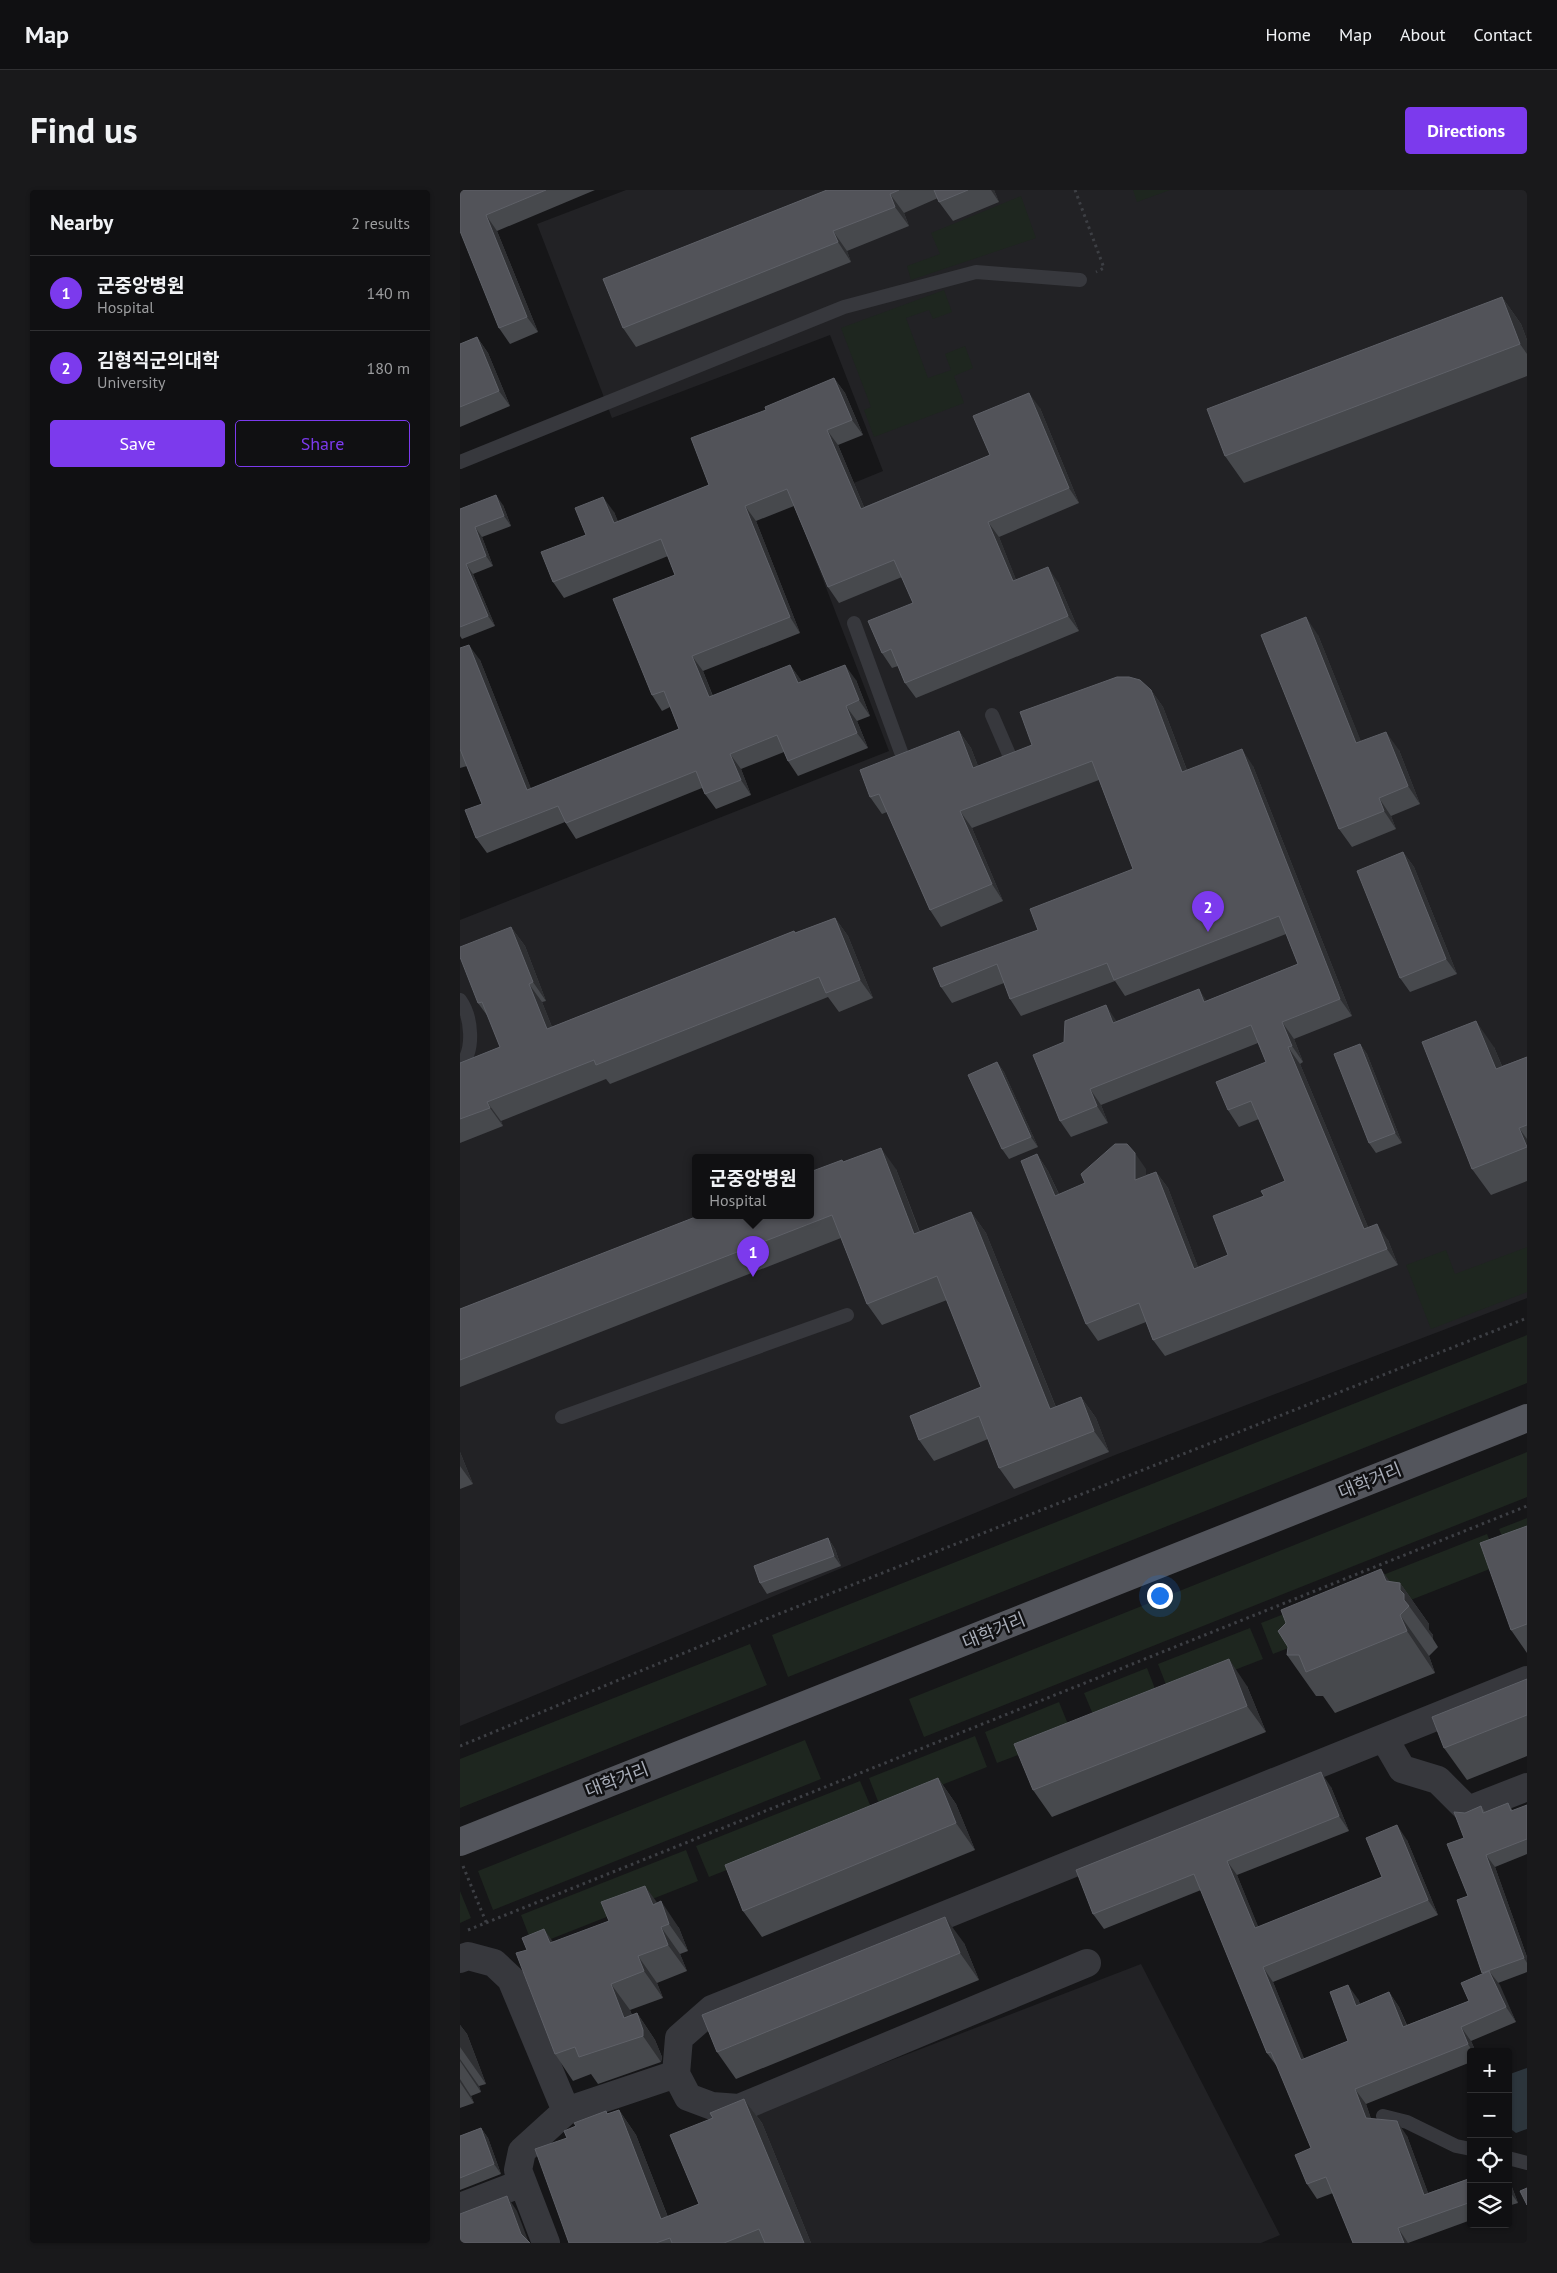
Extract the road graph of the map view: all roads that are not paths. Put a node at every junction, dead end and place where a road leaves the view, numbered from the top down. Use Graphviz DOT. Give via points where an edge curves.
graph roads {
  1 [pos="1080,280"];
  2 [pos="460,462"];
  3 [pos="854,623"];
  4 [pos="992,715"];
  5 [pos="901,752"];
  6 [pos="1011,759"];
  7 [pos="460,1000"];
  8 [pos="460,1066"];
  9 [pos="847,1315"];
  10 [pos="562,1417"];
  11 [pos="1527,1418"];
  12 [pos="1527,1680"];
  13 [pos="1384,1738"];
  14 [pos="1527,1787"];
  15 [pos="460,1842"];
  16 [pos="460,1959"];
  17 [pos="1087,1963"];
  18 [pos="676,2074"];
  19 [pos="566,2111"];
  20 [pos="1383,2116"];
  21 [pos="1467,2149"];
  22 [pos="1512,2159"];
  23 [pos="1527,2163"];
  24 [pos="522,2182"];
  25 [pos="460,2207"];
  26 [pos="546,2243"];
  1 -- 2 [label="lane" via="976,272 844,307"];
  3 -- 5 [label="lane"];
  4 -- 6 [label="lane"];
  7 -- 8 [label="lane" via="465,1007 470,1041"];
  9 -- 10 [label="lane"];
  11 -- 15 [label="main road, 대학거리"];
  12 -- 13 [label="street"];
  13 -- 14 [label="street" via="1402,1769 1438,1780 1468,1810"];
  13 -- 18 [label="street" via="712,2009 679,2038"];
  16 -- 19 [label="street" via="468,1956 494,1963 511,1979"];
  17 -- 18 [label="street" via="740,2108 712,2106 688,2097"];
  18 -- 19 [label="street"];
  19 -- 24 [label="street" via="522,2151 518,2170"];
  20 -- 21 [label="lane" via="1407,2122"];
  22 -- 23 [label="lane"];
  24 -- 25 [label="street"];
  24 -- 26 [label="street"];
}
